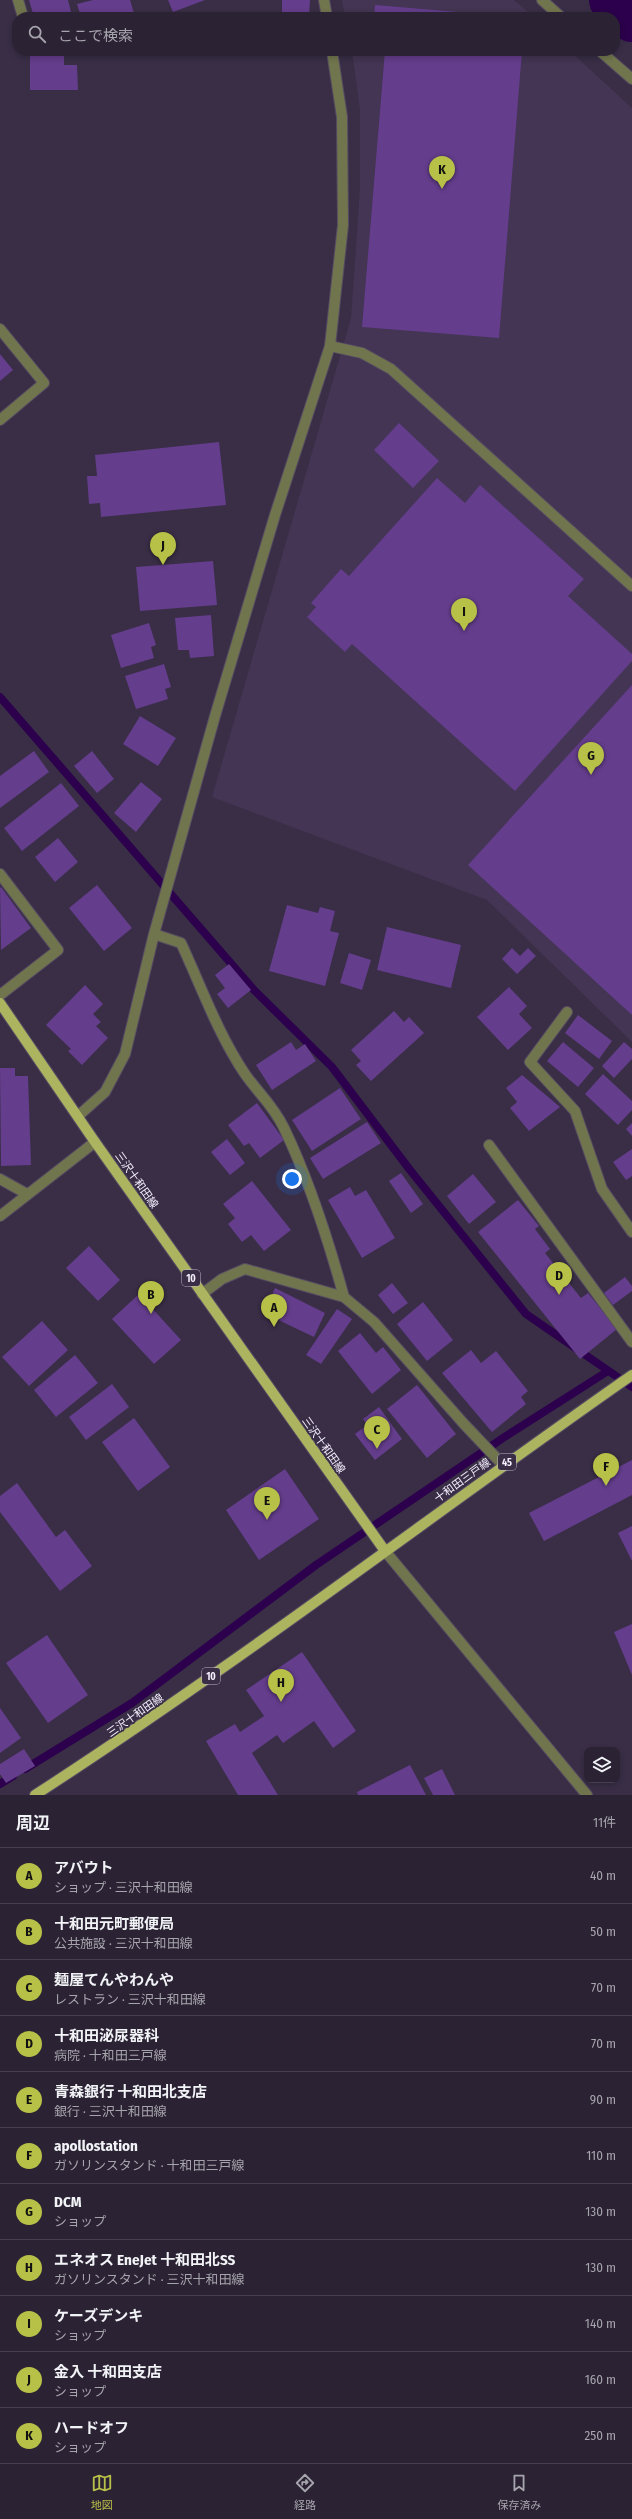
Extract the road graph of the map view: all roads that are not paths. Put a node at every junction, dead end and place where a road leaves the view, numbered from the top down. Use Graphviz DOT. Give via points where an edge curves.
graph roads {
  1 [pos="18,0"];
  2 [pos="324,0"];
  3 [pos="542,0"];
  4 [pos="22,12"];
  5 [pos="326,12"];
  6 [pos="555,12"];
  7 [pos="333,56"];
  8 [pos="606,56"];
  9 [pos="632,79"];
  10 [pos="0,329"];
  11 [pos="330,346"];
  12 [pos="0,420"];
  13 [pos="632,586"];
  14 [pos="0,874"];
  15 [pos="154,934"];
  16 [pos="0,995"];
  17 [pos="0,1003"];
  18 [pos="567,1012"];
  19 [pos="78,1116"];
  20 [pos="95,1142"];
  21 [pos="489,1145"];
  22 [pos="0,1180"];
  23 [pos="27,1194"];
  24 [pos="0,1216"];
  25 [pos="632,1232"];
  26 [pos="202,1294"];
  27 [pos="344,1297"];
  28 [pos="632,1342"];
  29 [pos="632,1375"];
  30 [pos="503,1465"];
  31 [pos="384,1551"];
  32 [pos="35,1795"];
  33 [pos="587,1795"];
  1 -- 4 [label="street"];
  2 -- 5 [label="street"];
  3 -- 6 [label="street"];
  7 -- 11 [label="street" via="342,117 343,225"];
  8 -- 9 [label="street"];
  10 -- 12 [label="street" via="44,383"];
  11 -- 13 [label="street" via="362,354 392,369"];
  11 -- 15 [label="street" via="275,515 219,701"];
  14 -- 16 [label="street" via="58,950"];
  15 -- 19 [label="street" via="124,1054 105,1092"];
  15 -- 27 [label="street" via="181,943 226,1039 246,1074 270,1103 284,1128 326,1232"];
  17 -- 19 [label="main road, 三沢十和田線 / 10"];
  18 -- 25 [label="street" via="530,1062 575,1111 602,1189"];
  19 -- 20 [label="main road, 三沢十和田線 / 10"];
  20 -- 23 [label="street"];
  20 -- 26 [label="main road, 三沢十和田線 / 10"];
  21 -- 28 [label="street"];
  22 -- 23 [label="street"];
  23 -- 24 [label="street"];
  26 -- 27 [label="street" via="222,1279 245,1269"];
  26 -- 31 [label="main road, 三沢十和田線 / 10"];
  27 -- 30 [label="street" via="374,1322"];
  29 -- 30 [label="main road, 十和田三戸線 / 45"];
  30 -- 31 [label="main road, 十和田三戸線 / 45"];
  31 -- 32 [label="main road, 三沢十和田線 / 10" via="137,1729"];
  31 -- 33 [label="street"];
}
